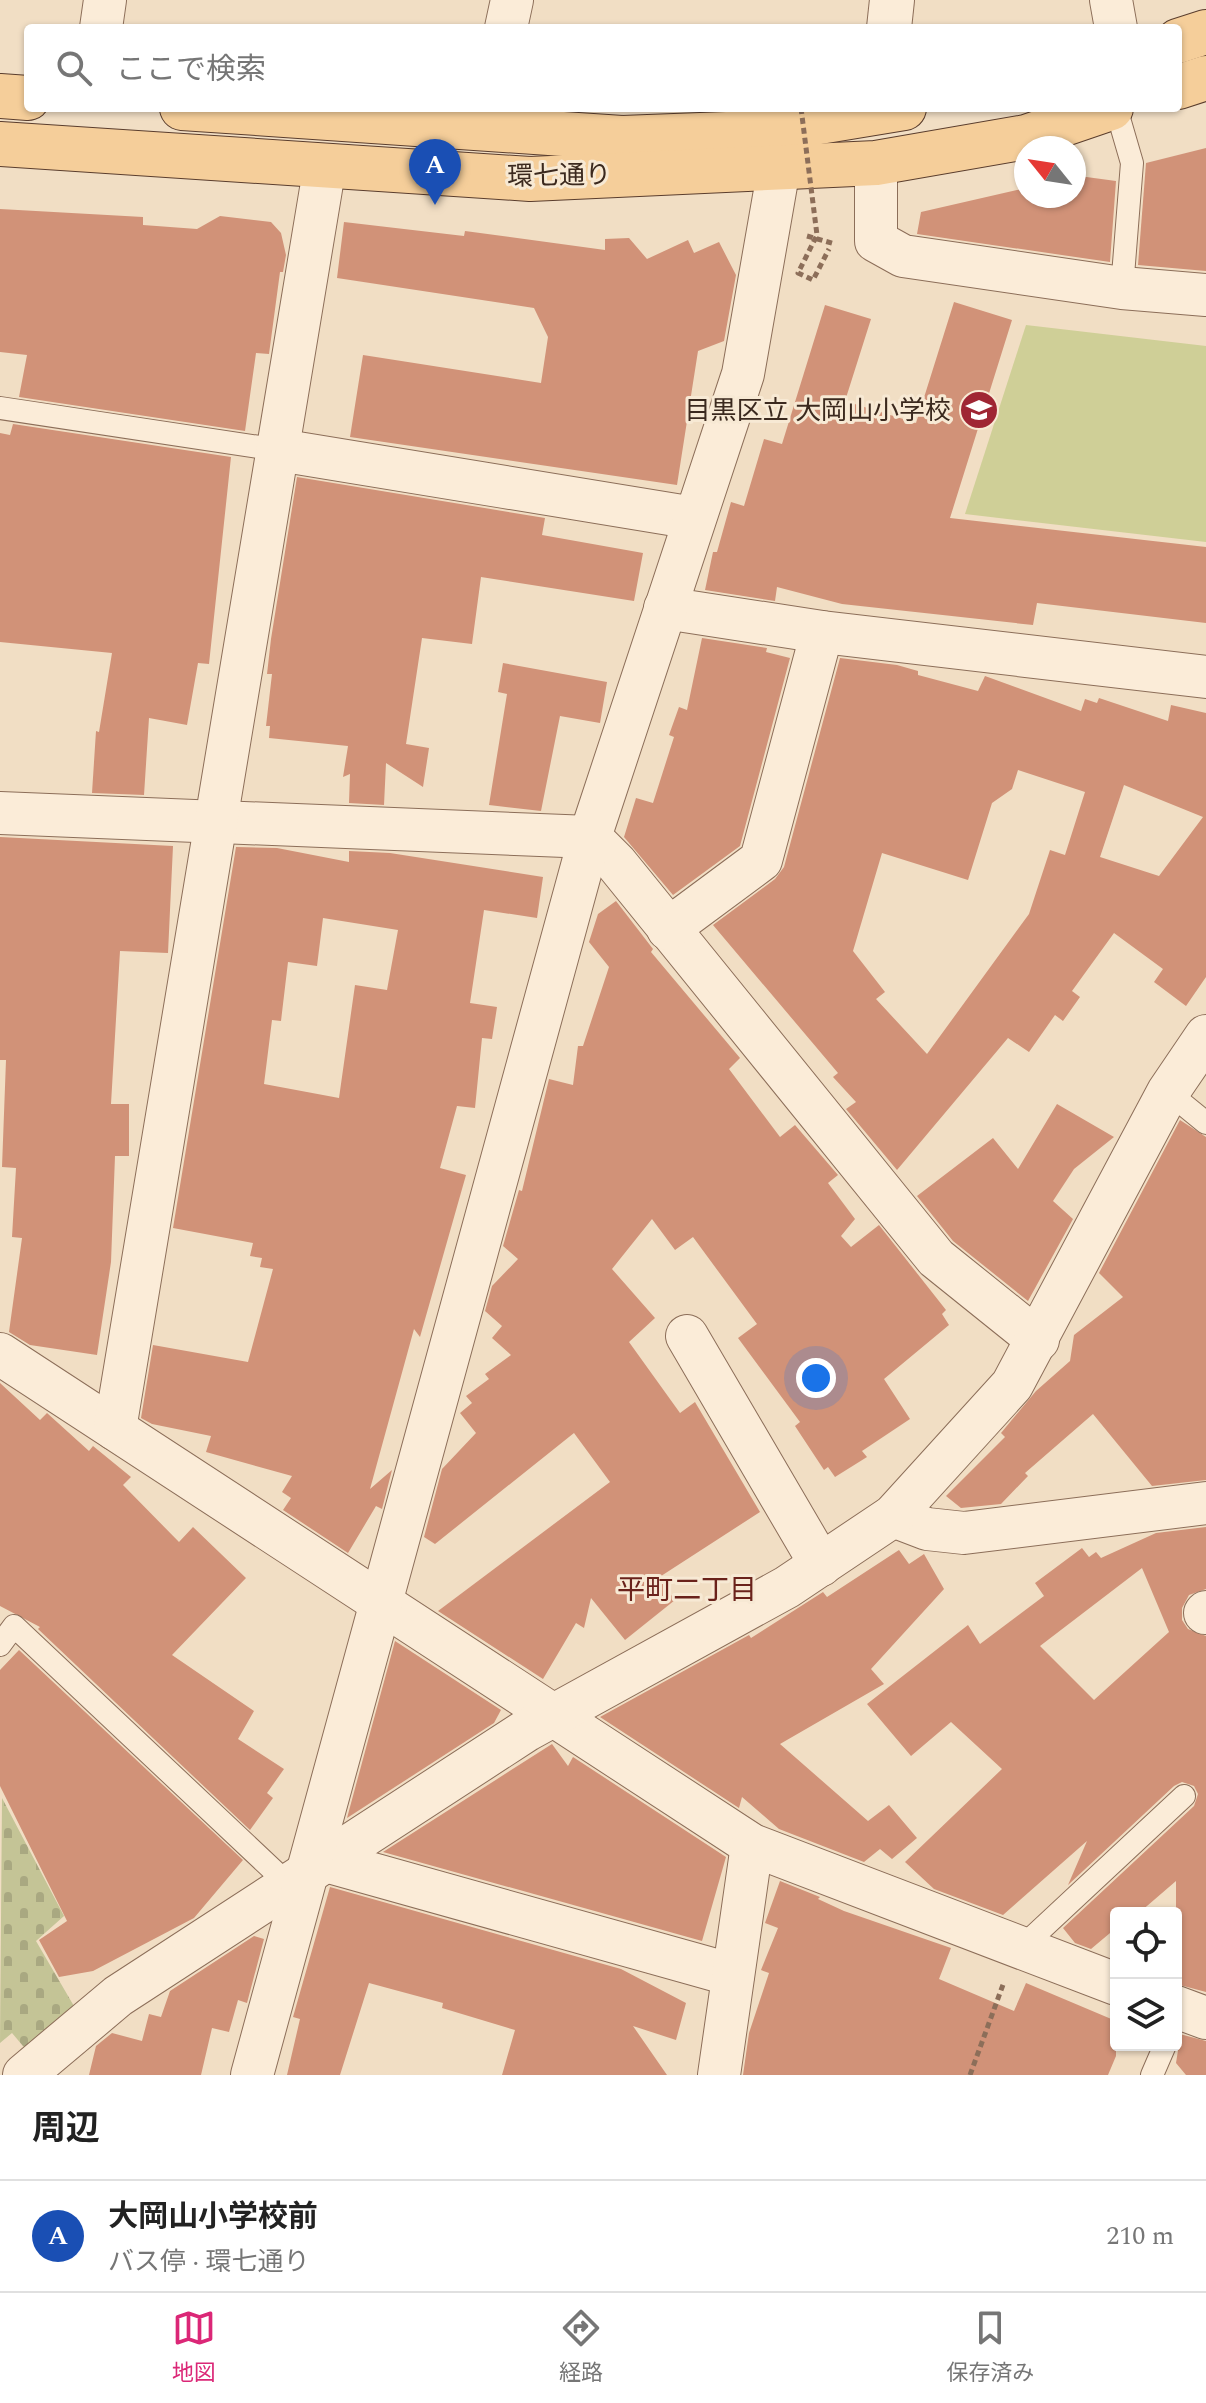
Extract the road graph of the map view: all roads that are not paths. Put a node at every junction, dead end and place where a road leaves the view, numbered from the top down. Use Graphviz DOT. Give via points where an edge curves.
graph roads {
  1 [pos="105,0"];
  2 [pos="512,0"];
  3 [pos="892,0"];
  4 [pos="1111,0"];
  5 [pos="102,24"];
  6 [pos="507,24"];
  7 [pos="889,24"];
  8 [pos="1115,24"];
  9 [pos="1206,32"];
  10 [pos="1182,40"];
  11 [pos="1206,78"];
  12 [pos="1182,86"];
  13 [pos="0,96"];
  14 [pos="24,98"];
  15 [pos="292,112"];
  16 [pos="871,112"];
  17 [pos="887,112"];
  18 [pos="1102,112"];
  19 [pos="1115,112"];
  20 [pos="485,119"];
  21 [pos="0,144"];
  22 [pos="876,163"];
  23 [pos="325,165"];
  24 [pos="779,168"];
  25 [pos="1122,288"];
  26 [pos="1206,295"];
  27 [pos="0,408"];
  28 [pos="279,450"];
  29 [pos="694,518"];
  30 [pos="665,608"];
  31 [pos="822,632"];
  32 [pos="1206,677"];
  33 [pos="0,813"];
  34 [pos="214,819"];
  35 [pos="590,837"];
  36 [pos="668,929"];
  37 [pos="1206,1036"];
  38 [pos="1168,1092"];
  39 [pos="1206,1123"];
  40 [pos="687,1336"];
  41 [pos="1038,1340"];
  42 [pos="0,1354"];
  43 [pos="115,1429"];
  44 [pos="1206,1503"];
  45 [pos="893,1516"];
  46 [pos="821,1565"];
  47 [pos="381,1603"];
  48 [pos="0,1645"];
  49 [pos="550,1715"];
  50 [pos="1184,1796"];
  51 [pos="752,1845"];
  52 [pos="307,1874"];
  53 [pos="1021,1948"];
  54 [pos="733,1975"];
  55 [pos="1110,1982"];
  56 [pos="1164,2051"];
  57 [pos="24,2075"];
  58 [pos="252,2075"];
  59 [pos="719,2075"];
  60 [pos="1152,2075"];
  1 -- 5 [label="street"];
  2 -- 6 [label="street"];
  3 -- 7 [label="street"];
  4 -- 8 [label="street"];
  9 -- 10 [label="main road"];
  11 -- 12 [label="main road"];
  13 -- 14 [label="main road"];
  15 -- 20 [label="main road, 環七通り"];
  16 -- 20 [label="main road, 環七通り" via="753,133 622,138"];
  17 -- 22 [label="street"];
  18 -- 22 [label="main road, 環七通り" via="1026,137"];
  19 -- 25 [label="lane" via="1132,163"];
  21 -- 23 [label="main road, 環七通り"];
  22 -- 24 [label="main road, 環七通り"];
  22 -- 25 [label="street" via="876,241 903,256"];
  23 -- 24 [label="main road, 環七通り" via="530,179"];
  23 -- 28 [label="street"];
  24 -- 29 [label="street" via="743,374"];
  25 -- 26 [label="street"];
  27 -- 28 [label="lane"];
  28 -- 29 [label="street"];
  28 -- 34 [label="street"];
  29 -- 30 [label="street"];
  30 -- 31 [label="street"];
  30 -- 35 [label="street"];
  31 -- 32 [label="street"];
  31 -- 36 [label="street" via="761,860"];
  33 -- 34 [label="street"];
  34 -- 35 [label="street"];
  34 -- 43 [label="street"];
  35 -- 36 [label="street"];
  35 -- 47 [label="street"];
  36 -- 41 [label="street" via="936,1258"];
  37 -- 38 [label="street"];
  38 -- 39 [label="lane"];
  38 -- 41 [label="street"];
  40 -- 46 [label="street"];
  41 -- 45 [label="street" via="1012,1385"];
  42 -- 43 [label="street"];
  43 -- 47 [label="street"];
  44 -- 45 [label="street" via="964,1533 927,1529"];
  45 -- 46 [label="street"];
  46 -- 49 [label="street"];
  47 -- 49 [label="street"];
  47 -- 52 [label="street"];
  48 -- 52 [label="lane" via="14,1626"];
  49 -- 51 [label="street"];
  49 -- 52 [label="street"];
  50 -- 53 [label="lane"];
  51 -- 53 [label="street"];
  51 -- 54 [label="street"];
  52 -- 54 [label="street" via="408,1881"];
  52 -- 57 [label="street" via="118,1996"];
  52 -- 58 [label="street"];
  53 -- 55 [label="street"];
  54 -- 59 [label="street"];
  56 -- 60 [label="lane"];
}
